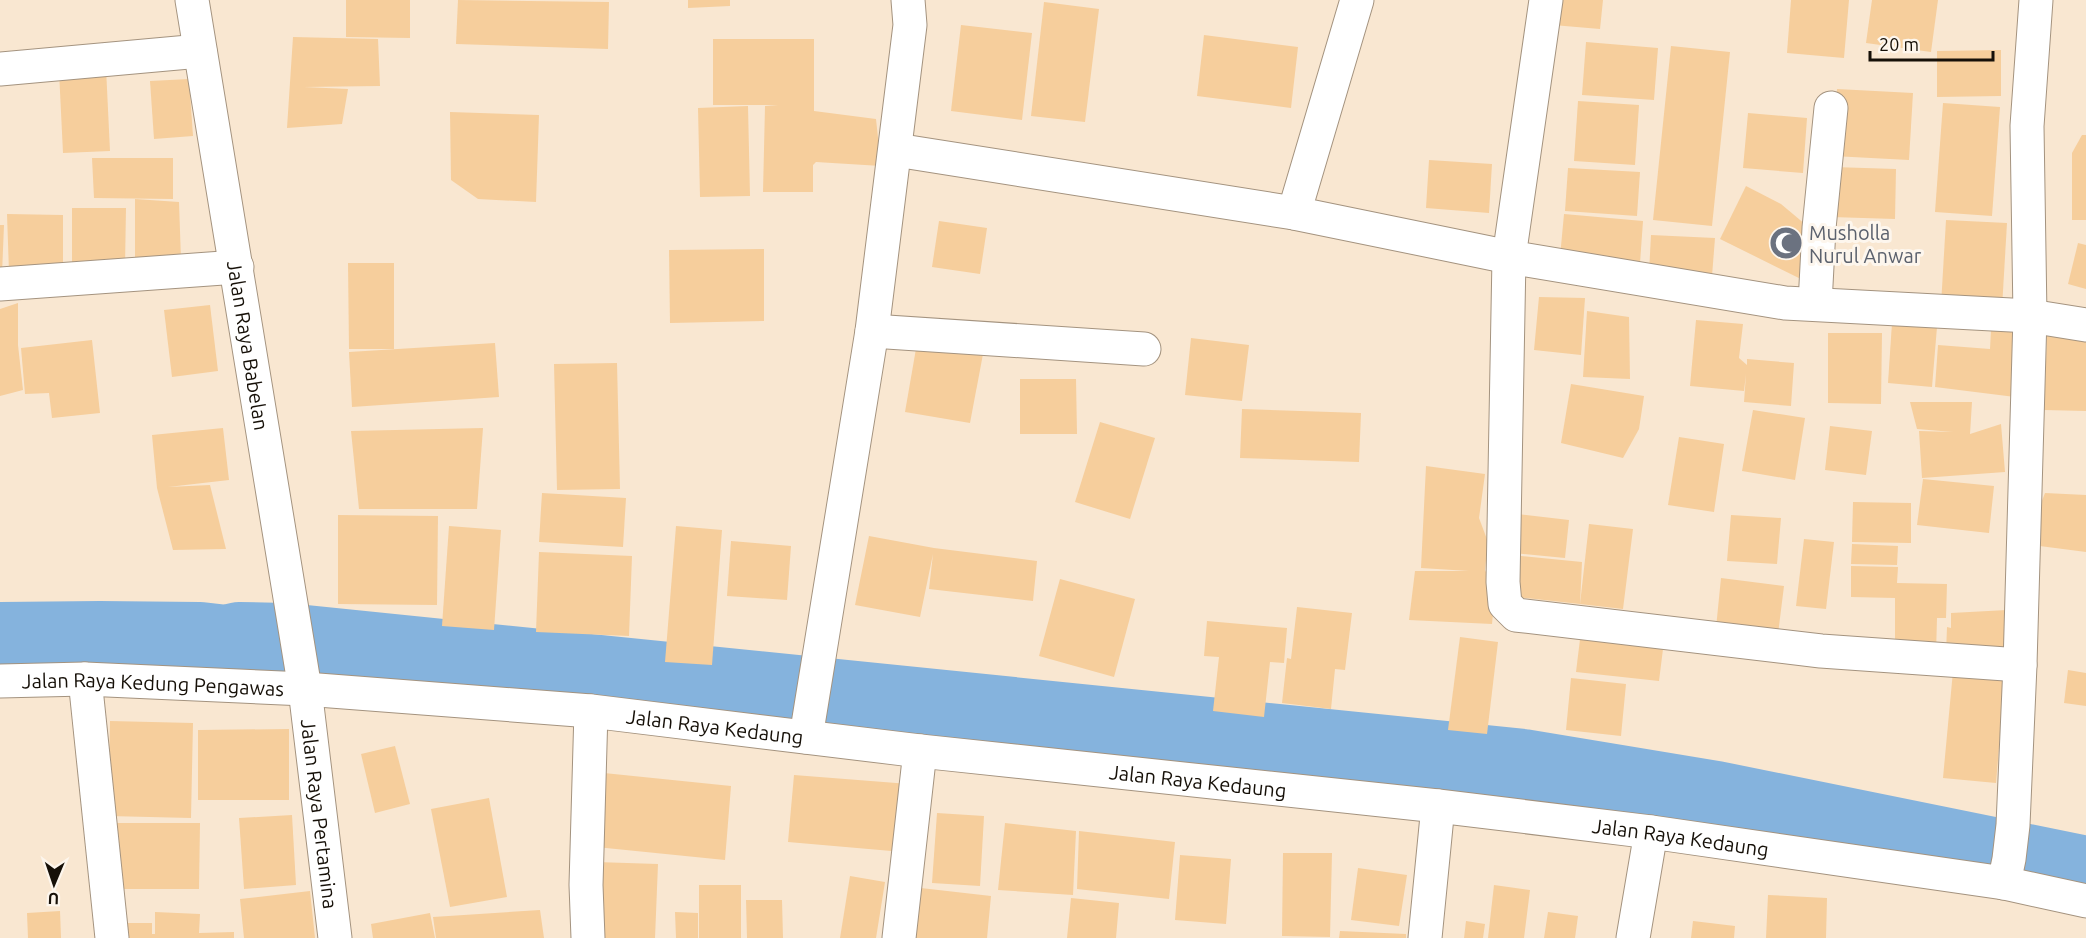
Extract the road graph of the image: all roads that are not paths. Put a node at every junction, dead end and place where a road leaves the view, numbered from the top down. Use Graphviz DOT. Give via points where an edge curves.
graph roads {
  1 [pos="192,0"];
  2 [pos="908,0"];
  3 [pos="1357,0"];
  4 [pos="1546,0"];
  5 [pos="2036,0"];
  6 [pos="200,51"];
  7 [pos="0,69"];
  8 [pos="1831,108"];
  9 [pos="896,150"];
  10 [pos="1294,213"];
  11 [pos="1509,257"];
  12 [pos="237,267"];
  13 [pos="0,284"];
  14 [pos="1815,304"];
  15 [pos="2030,316"];
  16 [pos="2086,325"];
  17 [pos="872,331"];
  18 [pos="1144,349"];
  19 [pos="2020,665"];
  20 [pos="85,680"];
  21 [pos="0,681"];
  22 [pos="306,689"];
  23 [pos="591,711"];
  24 [pos="808,725"];
  25 [pos="920,751"];
  26 [pos="1438,806"];
  27 [pos="1651,832"];
  28 [pos="2006,871"];
  29 [pos="2086,901"];
  30 [pos="112,938"];
  31 [pos="335,938"];
  32 [pos="588,938"];
  33 [pos="898,938"];
  34 [pos="1425,938"];
  35 [pos="1634,938"];
  1 -- 6 [label="street, Jalan Raya Babelan"];
  2 -- 9 [label="street" via="910,25"];
  3 -- 10 [label="street"];
  4 -- 11 [label="street"];
  5 -- 15 [label="street" via="2027,126"];
  6 -- 7 [label="street"];
  6 -- 12 [label="street, Jalan Raya Babelan"];
  8 -- 14 [label="street"];
  9 -- 10 [label="street"];
  9 -- 17 [label="street"];
  10 -- 11 [label="street"];
  11 -- 14 [label="street" via="1785,303"];
  11 -- 19 [label="street" via="1503,582 1505,604 1516,615 1821,651"];
  12 -- 13 [label="street"];
  12 -- 22 [label="street, Jalan Raya Babelan"];
  14 -- 15 [label="street"];
  15 -- 16 [label="street"];
  15 -- 19 [label="street"];
  17 -- 18 [label="street"];
  17 -- 24 [label="street"];
  19 -- 28 [label="street" via="2013,825"];
  20 -- 21 [label="street, Jalan Raya Kedung Pengawas"];
  20 -- 22 [label="street, Jalan Raya Kedung Pengawas"];
  20 -- 30 [label="street"];
  22 -- 23 [label="street, Jalan Raya Kedaung"];
  22 -- 31 [label="street, Jalan Raya Pertamina"];
  23 -- 24 [label="street, Jalan Raya Kedaung"];
  23 -- 32 [label="street"];
  24 -- 25 [label="street, Jalan Raya Kedaung"];
  25 -- 26 [label="street, Jalan Raya Kedaung"];
  25 -- 33 [label="street"];
  26 -- 27 [label="street, Jalan Raya Kedaung"];
  26 -- 34 [label="street"];
  27 -- 28 [label="street, Jalan Raya Kedaung"];
  27 -- 35 [label="street"];
  28 -- 29 [label="street, Jalan Raya Kedaung"];
}
